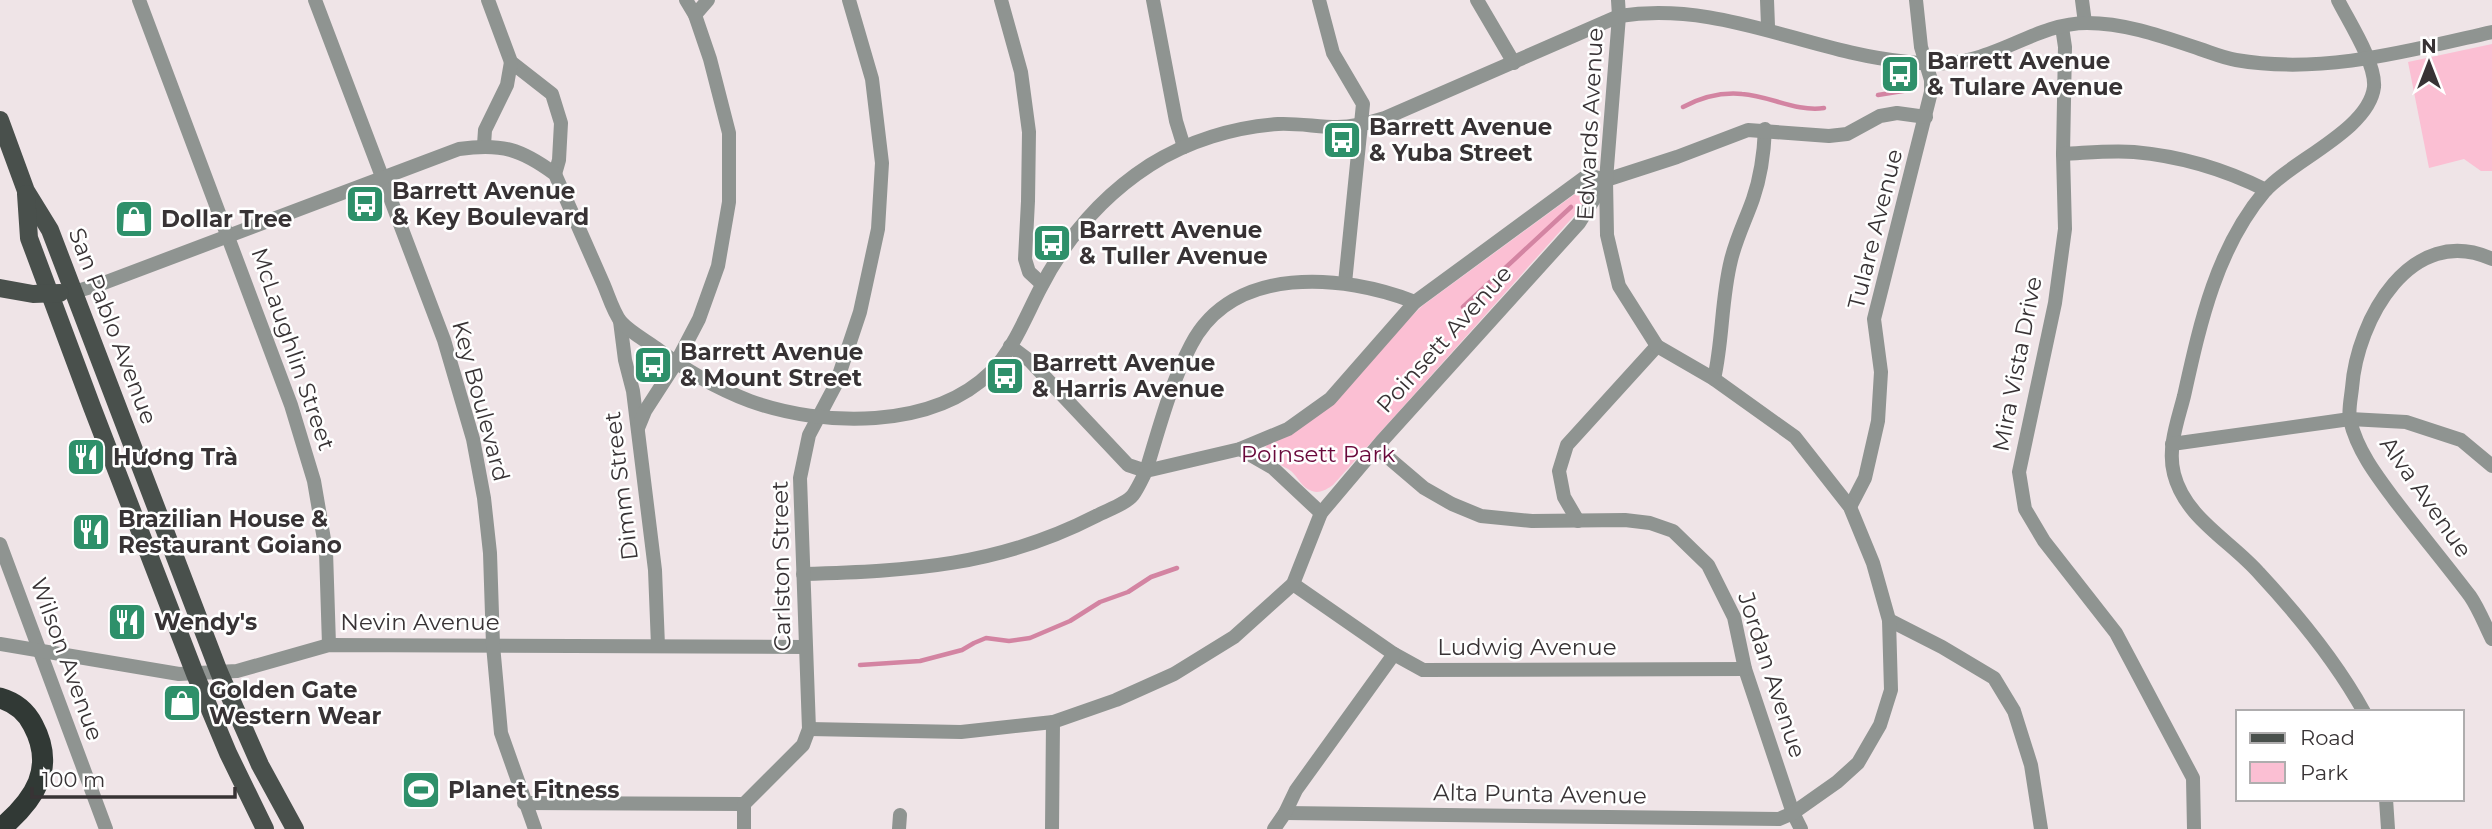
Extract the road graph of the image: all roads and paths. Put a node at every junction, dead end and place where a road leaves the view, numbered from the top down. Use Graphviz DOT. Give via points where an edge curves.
graph roads {
  1 [pos="139,0"];
  2 [pos="314,0"];
  3 [pos="488,0"];
  4 [pos="686,0"];
  5 [pos="708,0"];
  6 [pos="849,0"];
  7 [pos="1001,0"];
  8 [pos="1153,0"];
  9 [pos="1319,0"];
  10 [pos="1477,0"];
  11 [pos="1618,0"];
  12 [pos="1767,0"];
  13 [pos="1916,0"];
  14 [pos="2082,0"];
  15 [pos="2338,0"];
  16 [pos="695,15"];
  17 [pos="1619,16"];
  18 [pos="2085,23"];
  19 [pos="1768,26"];
  20 [pos="2062,27"];
  21 [pos="2492,32"];
  22 [pos="2367,58"];
  23 [pos="511,62"];
  24 [pos="1514,63"];
  25 [pos="1926,63"];
  26 [pos="1926,117"];
  27 [pos="0,120"];
  28 [pos="1361,125"];
  29 [pos="1765,129"];
  30 [pos="484,145"];
  31 [pos="1184,147"];
  32 [pos="2063,154"];
  33 [pos="555,174"];
  34 [pos="383,177"];
  35 [pos="1606,180"];
  36 [pos="2266,190"];
  37 [pos="26,191"];
  38 [pos="229,236"];
  39 [pos="2492,259"];
  40 [pos="1345,283"];
  41 [pos="1042,284"];
  42 [pos="0,288"];
  43 [pos="74,292"];
  44 [pos="50,294"];
  45 [pos="1415,302"];
  46 [pos="620,321"];
  47 [pos="1010,346"];
  48 [pos="1657,346"];
  49 [pos="677,363"];
  50 [pos="1714,379"];
  51 [pos="817,417"];
  52 [pos="2350,419"];
  53 [pos="638,428"];
  54 [pos="2172,444"];
  55 [pos="1377,448"];
  56 [pos="1240,449"];
  57 [pos="2492,467"];
  58 [pos="1146,471"];
  59 [pos="1850,508"];
  60 [pos="1321,513"];
  61 [pos="1578,521"];
  62 [pos="0,544"];
  63 [pos="803,574"];
  64 [pos="1293,584"];
  65 [pos="1889,620"];
  66 [pos="2492,639"];
  67 [pos="0,644"];
  68 [pos="329,645"];
  69 [pos="493,645"];
  70 [pos="658,646"];
  71 [pos="805,647"];
  72 [pos="40,651"];
  73 [pos="1394,654"];
  74 [pos="1745,669"];
  75 [pos="219,673"];
  76 [pos="195,674"];
  77 [pos="0,698"];
  78 [pos="2363,710"];
  79 [pos="1053,722"];
  80 [pos="809,729"];
  81 [pos="2386,801"];
  82 [pos="524,803"];
  83 [pos="744,804"];
  84 [pos="1285,813"];
  85 [pos="1793,813"];
  86 [pos="1373,822"];
  87 [pos="1534,823"];
  88 [pos="1688,824"];
  89 [pos="0,829"];
  90 [pos="106,829"];
  91 [pos="265,829"];
  92 [pos="295,829"];
  93 [pos="535,829"];
  94 [pos="744,829"];
  95 [pos="1052,829"];
  96 [pos="1274,829"];
  97 [pos="1801,829"];
  98 [pos="2041,829"];
  99 [pos="2194,829"];
  100 [pos="2388,829"];
  1 -- 38 [label="street, McLaughlin Street"];
  2 -- 34 [label="street, Key Boulevard"];
  3 -- 23 [label="street"];
  4 -- 16 [label="street"];
  5 -- 16 [label="street"];
  6 -- 51 [label="street, Carlston Street" via="873,91 882,163 878,229 860,312 836,384"];
  7 -- 41 [label="street" via="1021,72 1029,132 1024,259 1029,272"];
  8 -- 31 [label="street"];
  9 -- 28 [label="street" via="1333,53 1363,104"];
  10 -- 24 [label="street"];
  11 -- 17 [label="street, Edwards Avenue"];
  12 -- 19 [label="street"];
  13 -- 25 [label="street, Tulare Avenue"];
  14 -- 18 [label="street"];
  15 -- 22 [label="street"];
  16 -- 49 [label="street" via="729,133 729,202 718,266"];
  17 -- 19 [label="street" via="1691,10"];
  17 -- 24 [label="street"];
  17 -- 35 [label="street, Edwards Avenue"];
  18 -- 20 [label="street"];
  18 -- 22 [label="street" via="2127,26 2234,60 2299,65"];
  19 -- 25 [label="street" via="1850,52"];
  20 -- 25 [label="street" via="1973,59"];
  20 -- 32 [label="street, Mira Vista Drive"];
  21 -- 22 [label="street"];
  22 -- 36 [label="street" via="2374,90 2359,118"];
  23 -- 30 [label="street" via="507,85 485,130"];
  23 -- 33 [label="street" via="552,94 561,123"];
  24 -- 28 [label="street"];
  25 -- 26 [label="street, Tulare Avenue" via="1931,92"];
  26 -- 29 [label="street" via="1897,113 1847,134 1829,136"];
  26 -- 59 [label="street, Tulare Avenue" via="1874,319 1881,372 1878,421 1865,478"];
  27 -- 37 [label="main road, San Pablo Avenue"];
  28 -- 31 [label="street" via="1269,125 1216,135"];
  28 -- 40 [label="street"];
  29 -- 35 [label="street" via="1748,130"];
  29 -- 50 [label="street" via="1764,160 1731,258"];
  30 -- 33 [label="street" via="509,147"];
  30 -- 34 [label="street"];
  31 -- 41 [label="street" via="1152,164 1097,207"];
  32 -- 36 [label="street" via="2169,156"];
  32 -- 99 [label="street, Mira Vista Drive" via="2064,229 2056,303 2019,472 2025,509 2044,541 2116,633 2193,778"];
  33 -- 46 [label="street"];
  34 -- 38 [label="street"];
  34 -- 69 [label="street, Key Boulevard" via="444,340 473,439 491,553"];
  35 -- 45 [label="street" via="1584,178"];
  35 -- 48 [label="street, Edwards Avenue" via="1607,235 1619,286"];
  35 -- 55 [label="street, Poinsett Avenue" via="1579,223"];
  36 -- 54 [label="street" via="2229,247 2204,310"];
  37 -- 43 [label="main road, San Pablo Avenue" via="50,230"];
  37 -- 44 [label="main road, San Pablo Avenue" via="29,237"];
  38 -- 43 [label="street"];
  38 -- 68 [label="street, McLaughlin Street" via="314,481 326,551"];
  39 -- 52 [label="street, Alva Avenue" via="2450,250 2420,261 2396,280 2372,315 2354,363"];
  40 -- 45 [label="street"];
  40 -- 58 [label="street" via="1298,281 1254,289 1217,311 1191,344 1165,405"];
  41 -- 47 [label="street"];
  42 -- 44 [label="main road"];
  43 -- 44 [label="main road"];
  43 -- 75 [label="main road, San Pablo Avenue"];
  44 -- 76 [label="main road, San Pablo Avenue"];
  45 -- 56 [label="street" via="1330,399 1288,429"];
  46 -- 49 [label="street"];
  46 -- 53 [label="street, Dimm Street"];
  47 -- 51 [label="street" via="991,372 955,398 919,412 882,418"];
  47 -- 58 [label="street" via="1030,361 1128,465"];
  48 -- 50 [label="street, Edwards Avenue"];
  48 -- 61 [label="street" via="1567,445 1559,471 1564,497"];
  49 -- 51 [label="street" via="710,384 751,401"];
  49 -- 53 [label="street"];
  50 -- 59 [label="street, Edwards Avenue" via="1795,437"];
  51 -- 63 [label="street, Carlston Street" via="800,478"];
  52 -- 54 [label="street"];
  52 -- 57 [label="street" via="2406,422 2462,440"];
  52 -- 66 [label="street, Alva Avenue" via="2368,463 2472,599"];
  53 -- 70 [label="street, Dimm Street" via="655,570"];
  54 -- 78 [label="street" via="2174,474 2187,503 2257,570 2325,650"];
  55 -- 60 [label="street, Poinsett Avenue"];
  55 -- 61 [label="street, Jordan Avenue" via="1424,488 1481,516"];
  56 -- 58 [label="street"];
  56 -- 60 [label="street" via="1273,468"];
  58 -- 63 [label="street" via="1132,497 1027,546 967,562 894,571"];
  59 -- 65 [label="street, Edwards Avenue" via="1873,563"];
  60 -- 64 [label="street, Poinsett Avenue"];
  61 -- 74 [label="street, Jordan Avenue" via="1637,522 1673,531 1708,565 1734,617"];
  62 -- 72 [label="street, Wilson Avenue"];
  63 -- 71 [label="street, Carlston Street"];
  64 -- 73 [label="street, Ludwig Avenue"];
  64 -- 79 [label="street, Poinsett Avenue" via="1234,636 1174,674"];
  65 -- 85 [label="street, Edwards Avenue" via="1891,690 1880,725 1858,763"];
  65 -- 98 [label="street" via="1994,678 2014,711 2031,765"];
  67 -- 72 [label="street, Nevin Avenue"];
  68 -- 69 [label="street, Nevin Avenue"];
  68 -- 75 [label="street, Nevin Avenue"];
  69 -- 70 [label="street, Nevin Avenue"];
  69 -- 82 [label="street, Key Boulevard" via="501,733"];
  70 -- 71 [label="street, Nevin Avenue"];
  71 -- 80 [label="street, Carlston Street"];
  72 -- 76 [label="street, Nevin Avenue"];
  72 -- 90 [label="street, Wilson Avenue"];
  73 -- 74 [label="street, Ludwig Avenue" via="1423,670"];
  73 -- 84 [label="street" via="1296,790"];
  74 -- 85 [label="street, Jordan Avenue"];
  75 -- 76 [label="street, Nevin Avenue"];
  75 -- 92 [label="main road, San Pablo Avenue"];
  76 -- 91 [label="main road, San Pablo Avenue"];
  77 -- 89 [label="highway" via="12,701 30,718 41,740 44,765 37,788"];
  79 -- 80 [label="street, Poinsett Avenue" via="961,732"];
  79 -- 95 [label="street"];
  80 -- 83 [label="street" via="803,745"];
  81 -- 100 [label="street"];
  82 -- 83 [label="street"];
  82 -- 93 [label="street, Key Boulevard"];
  83 -- 94 [label="street"];
  84 -- 86 [label="street, Alta Punta Avenue"];
  84 -- 96 [label="street"];
  85 -- 88 [label="street, Alta Punta Avenue" via="1779,819"];
  85 -- 97 [label="street, Jordan Avenue"];
  86 -- 87 [label="street, Alta Punta Avenue"];
  87 -- 88 [label="street, Alta Punta Avenue"];
}
